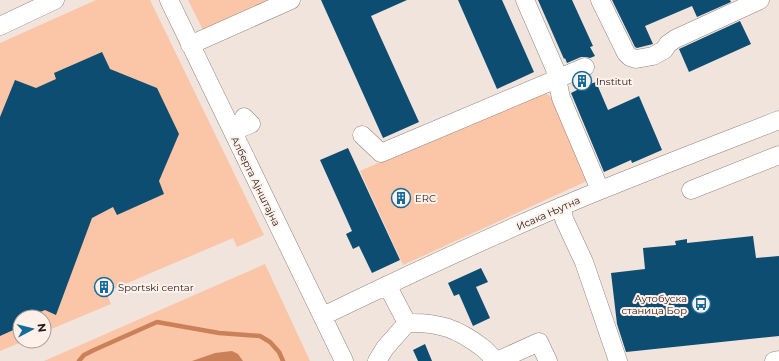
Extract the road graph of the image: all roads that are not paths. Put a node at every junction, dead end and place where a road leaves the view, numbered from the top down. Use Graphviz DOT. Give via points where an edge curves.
graph roads {
  1 [pos="55,0"];
  2 [pos="168,0"];
  3 [pos="291,0"];
  4 [pos="525,0"];
  5 [pos="600,0"];
  6 [pos="760,0"];
  7 [pos="0,26"];
  8 [pos="190,45"];
  9 [pos="585,67"];
  10 [pos="558,79"];
  11 [pos="244,117"];
  12 [pos="779,120"];
  13 [pos="233,131"];
  14 [pos="362,135"];
  15 [pos="779,155"];
  16 [pos="600,190"];
  17 [pos="691,190"];
  18 [pos="562,206"];
  19 [pos="387,285"];
  20 [pos="323,316"];
  21 [pos="406,323"];
  22 [pos="779,360"];
  23 [pos="344,361"];
  24 [pos="377,361"];
  25 [pos="497,361"];
  26 [pos="548,361"];
  27 [pos="618,361"];
  28 [pos="774,361"];
  1 -- 7 [label="street"];
  2 -- 8 [label="street, Алберта Ајнштајна"];
  3 -- 8 [label="street"];
  4 -- 10 [label="street"];
  5 -- 6 [label="street" via="626,53 636,59 653,56 675,39"];
  8 -- 13 [label="street, Алберта Ајнштајна"];
  9 -- 10 [label="street"];
  10 -- 14 [label="street" via="381,153"];
  10 -- 16 [label="street" via="561,98"];
  11 -- 13 [label="street" via="251,124"];
  12 -- 16 [label="street, Исака Њутна"];
  13 -- 20 [label="street, Алберта Ајнштајна"];
  15 -- 17 [label="street"];
  16 -- 18 [label="street, Исака Њутна"];
  18 -- 19 [label="street, Исака Њутна"];
  18 -- 27 [label="street" via="564,219 584,262"];
  19 -- 20 [label="street, Исака Њутна"];
  19 -- 21 [label="street"];
  20 -- 23 [label="street, Алберта Ајнштајна"];
  21 -- 24 [label="street"];
  21 -- 25 [label="street" via="446,327 470,339"];
  22 -- 28 [label="street"];
  25 -- 26 [label="street" via="539,342"];
}
